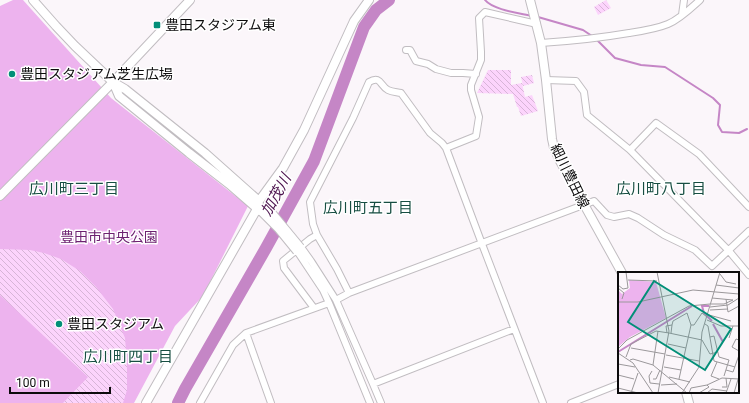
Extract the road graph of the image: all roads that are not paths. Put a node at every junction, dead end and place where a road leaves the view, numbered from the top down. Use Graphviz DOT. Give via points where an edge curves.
graph roads {
  1 [pos="32,0"];
  2 [pos="190,0"];
  3 [pos="369,0"];
  4 [pos="530,0"];
  5 [pos="684,0"];
  6 [pos="700,0"];
  7 [pos="682,15"];
  8 [pos="537,24"];
  9 [pos="541,43"];
  10 [pos="406,50"];
  11 [pos="476,74"];
  12 [pos="546,80"];
  13 [pos="113,82"];
  14 [pos="446,148"];
  15 [pos="630,150"];
  16 [pos="0,196"];
  17 [pos="584,206"];
  18 [pos="261,207"];
  19 [pos="749,207"];
  20 [pos="749,231"];
  21 [pos="317,235"];
  22 [pos="482,244"];
  23 [pos="299,249"];
  24 [pos="729,250"];
  25 [pos="621,272"];
  26 [pos="749,275"];
  27 [pos="349,293"];
  28 [pos="336,300"];
  29 [pos="329,303"];
  30 [pos="314,308"];
  31 [pos="514,329"];
  32 [pos="246,333"];
  33 [pos="373,384"];
  34 [pos="618,384"];
  35 [pos="686,393"];
  36 [pos="146,403"];
  37 [pos="200,403"];
  38 [pos="271,403"];
  39 [pos="370,403"];
  40 [pos="381,403"];
  41 [pos="542,403"];
  42 [pos="571,403"];
  43 [pos="689,403"];
  1 -- 13 [label="street"];
  2 -- 13 [label="street"];
  3 -- 18 [label="street" via="354,20 304,130"];
  4 -- 8 [label="street, 細川豊田線"];
  5 -- 7 [label="street"];
  6 -- 7 [label="street"];
  7 -- 9 [label="street" via="654,29 600,38"];
  8 -- 9 [label="street, 細川豊田線"];
  8 -- 11 [label="street" via="484,12 479,18 481,60"];
  9 -- 12 [label="street, 細川豊田線"];
  10 -- 11 [label="street" via="410,50 416,61 436,69 451,73"];
  11 -- 14 [label="street" via="471,85 479,117 476,136"];
  12 -- 15 [label="street" via="576,81 584,92 587,115"];
  12 -- 17 [label="street, 細川豊田線" via="554,148"];
  13 -- 16 [label="street"];
  13 -- 18 [label="street" via="126,89 205,153"];
  14 -- 21 [label="street" via="430,133 401,93 386,89 377,80 369,82 310,202"];
  14 -- 22 [label="street"];
  15 -- 19 [label="street" via="656,123 699,154"];
  15 -- 24 [label="street"];
  17 -- 22 [label="street"];
  17 -- 24 [label="street" via="594,201 607,215 614,217 629,214 638,218 664,235 696,250 712,266"];
  17 -- 25 [label="street, 細川豊田線"];
  18 -- 23 [label="street, bridge"];
  18 -- 36 [label="street"];
  20 -- 24 [label="street"];
  21 -- 27 [label="street"];
  21 -- 30 [label="street" via="282,261 284,268"];
  22 -- 27 [label="street"];
  22 -- 31 [label="street"];
  23 -- 28 [label="street" via="311,261"];
  23 -- 29 [label="street"];
  24 -- 26 [label="street"];
  27 -- 28 [label="street"];
  28 -- 33 [label="street"];
  29 -- 30 [label="street"];
  29 -- 39 [label="street"];
  30 -- 32 [label="street"];
  31 -- 33 [label="street"];
  31 -- 41 [label="street"];
  32 -- 37 [label="street" via="233,345"];
  32 -- 38 [label="street"];
  33 -- 40 [label="street"];
  34 -- 42 [label="street"];
  35 -- 43 [label="street"];
}
